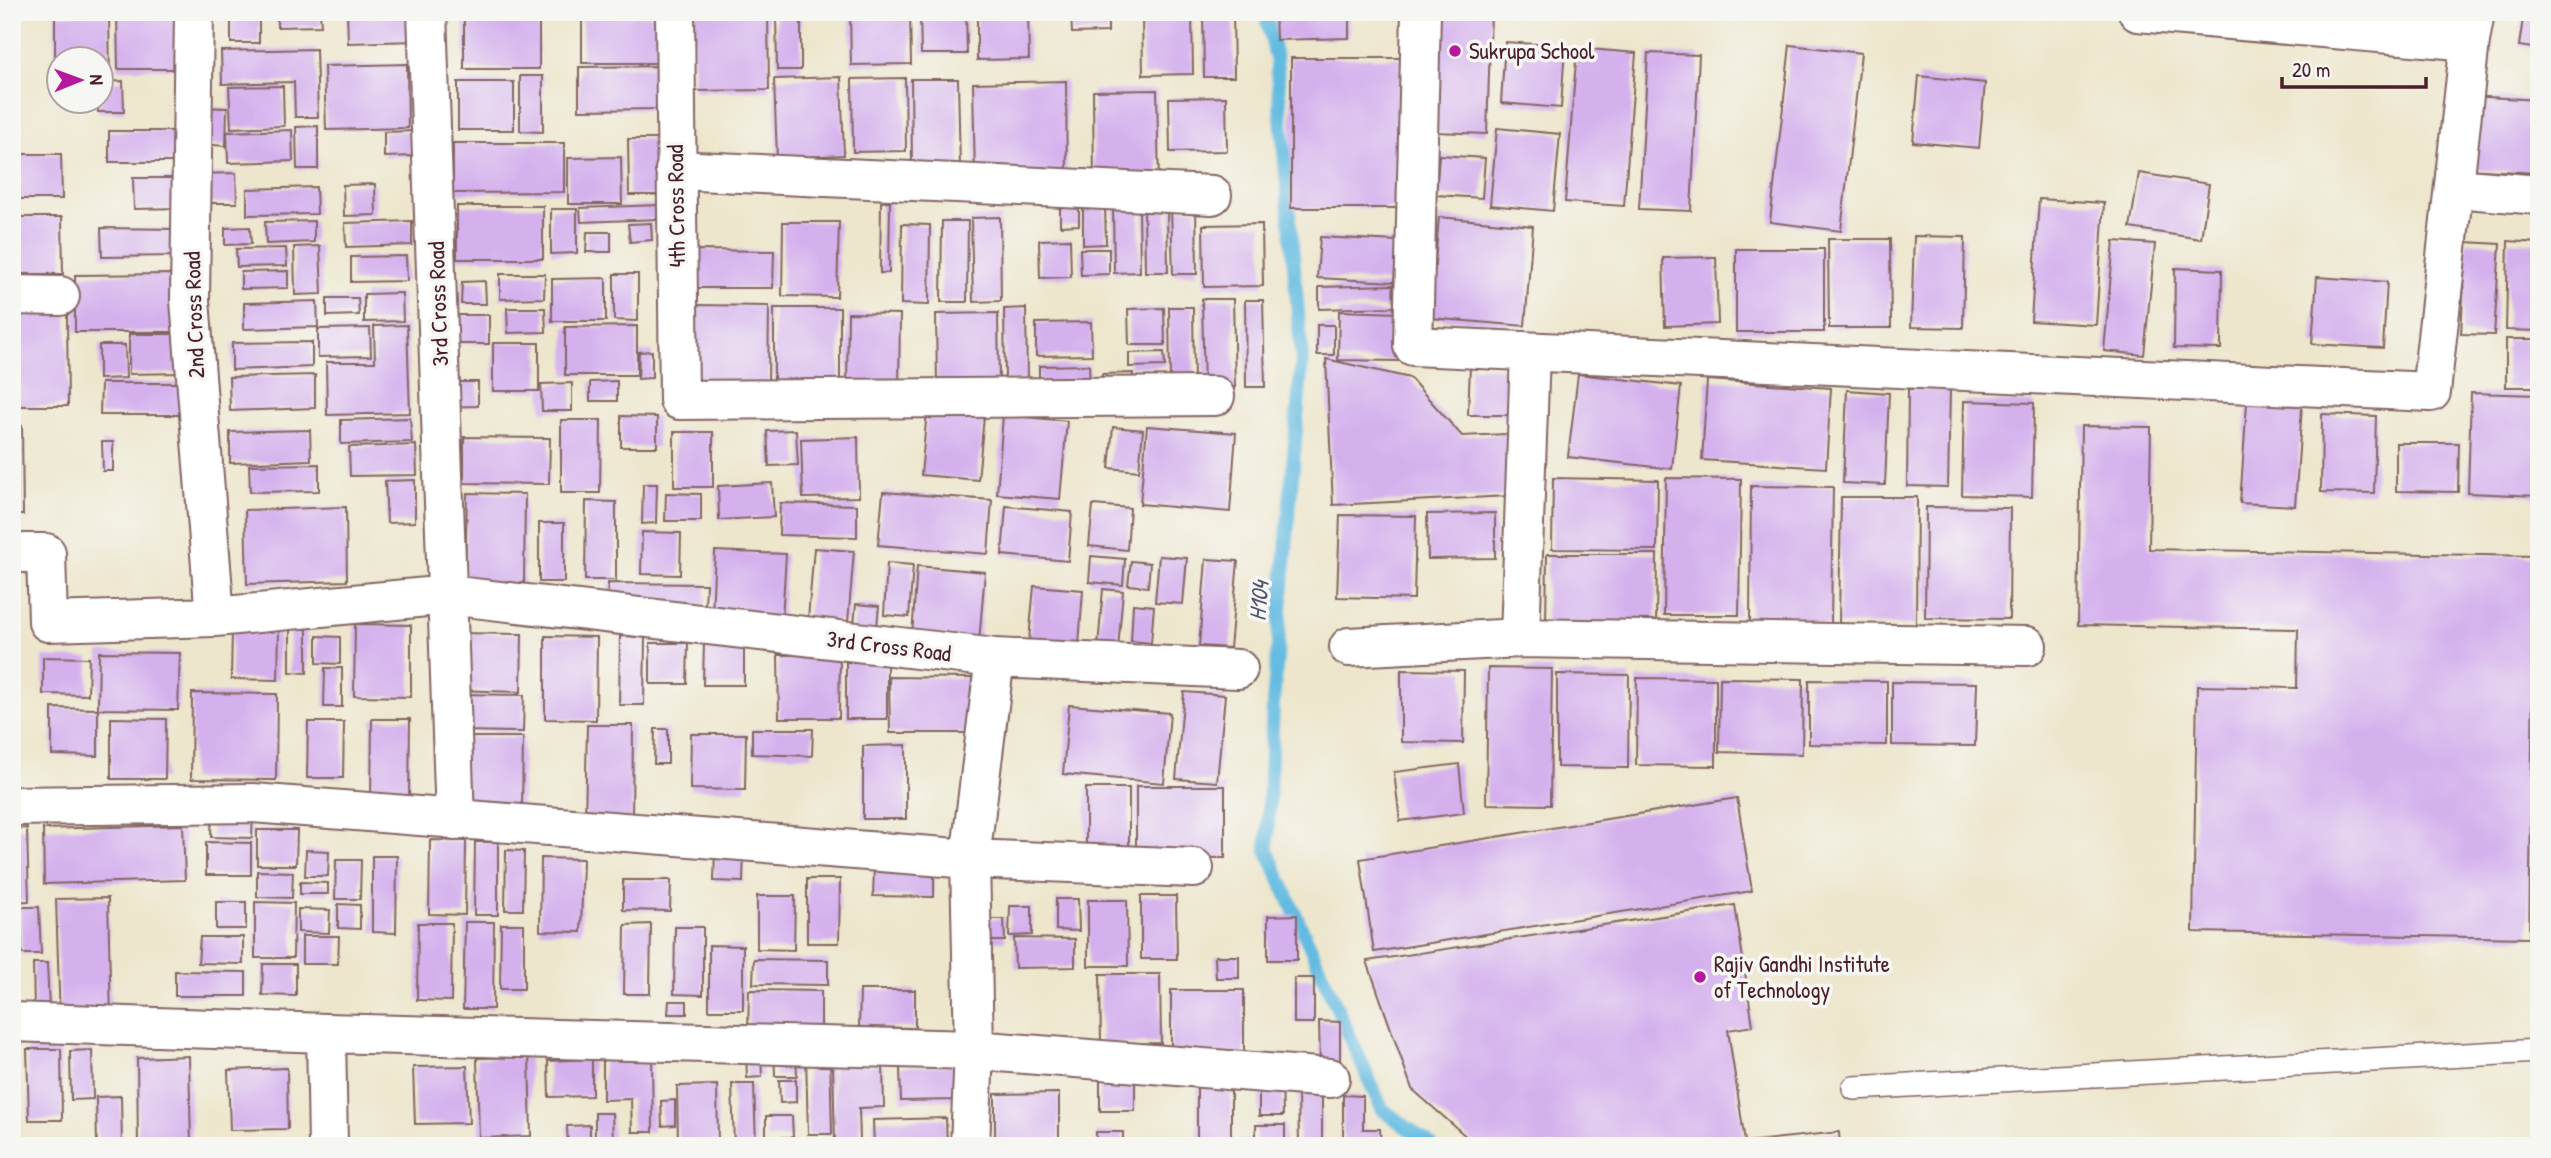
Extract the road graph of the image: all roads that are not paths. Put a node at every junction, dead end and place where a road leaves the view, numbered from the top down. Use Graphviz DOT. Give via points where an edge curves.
graph roads {
  1 [pos="194,12"];
  2 [pos="427,12"];
  3 [pos="675,12"];
  4 [pos="1421,12"];
  5 [pos="2138,12"];
  6 [pos="2473,27"];
  7 [pos="675,170"];
  8 [pos="2454,188"];
  9 [pos="1212,195"];
  10 [pos="2539,195"];
  11 [pos="12,295"];
  12 [pos="60,296"];
  13 [pos="1530,352"];
  14 [pos="1215,396"];
  15 [pos="12,553"];
  16 [pos="448,595"];
  17 [pos="215,617"];
  18 [pos="1520,638"];
  19 [pos="2028,646"];
  20 [pos="1349,647"];
  21 [pos="995,658"];
  22 [pos="1238,669"];
  23 [pos="12,806"];
  24 [pos="455,821"];
  25 [pos="970,859"];
  26 [pos="1194,868"];
  27 [pos="12,1022"];
  28 [pos="326,1033"];
  29 [pos="974,1050"];
  30 [pos="2539,1051"];
  31 [pos="1330,1078"];
  32 [pos="1854,1088"];
  33 [pos="328,1146"];
  34 [pos="970,1146"];
  1 -- 17 [label="street, 2nd Cross Road" via="190,300"];
  2 -- 16 [label="street, 3rd Cross Road"];
  3 -- 7 [label="street, 4th Cross Road"];
  4 -- 13 [label="street" via="1413,346"];
  5 -- 6 [label="street"];
  6 -- 8 [label="street"];
  7 -- 9 [label="street"];
  7 -- 14 [label="street, 4th Cross Road" via="679,400"];
  8 -- 10 [label="street"];
  8 -- 13 [label="street" via="2431,392"];
  11 -- 12 [label="street"];
  13 -- 18 [label="street"];
  15 -- 17 [label="street, 3rd Cross Road" via="46,553 48,622"];
  16 -- 17 [label="street, 3rd Cross Road"];
  16 -- 21 [label="street, 3rd Cross Road"];
  16 -- 24 [label="street"];
  18 -- 19 [label="street"];
  18 -- 20 [label="street"];
  21 -- 22 [label="street, 3rd Cross Road"];
  21 -- 25 [label="street"];
  23 -- 24 [label="street" via="253,803"];
  24 -- 25 [label="street"];
  25 -- 26 [label="street"];
  25 -- 29 [label="street"];
  27 -- 28 [label="street"];
  28 -- 29 [label="street"];
  28 -- 33 [label="street"];
  29 -- 31 [label="street"];
  29 -- 34 [label="street"];
  30 -- 32 [label="lane"];
}
